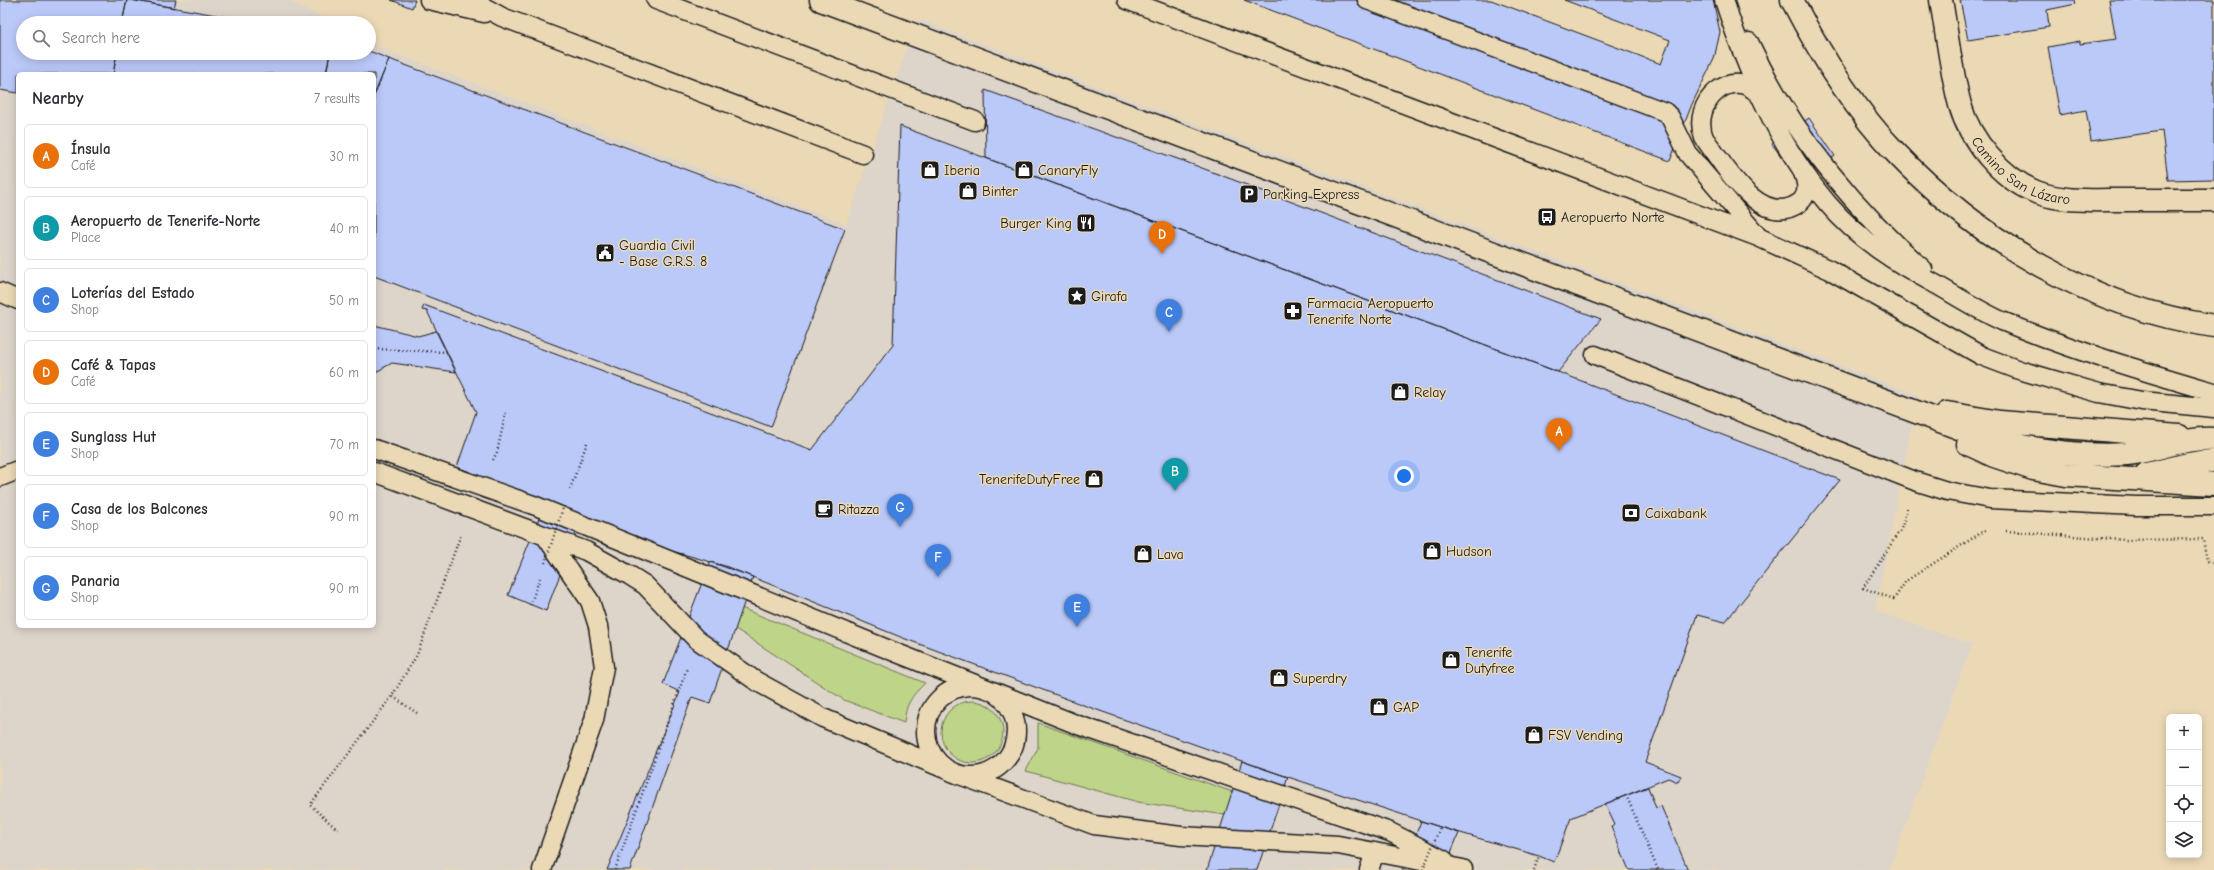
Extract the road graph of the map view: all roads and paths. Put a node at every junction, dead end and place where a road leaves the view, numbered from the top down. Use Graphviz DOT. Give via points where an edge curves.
graph roads {
  1 [pos="430,0"];
  2 [pos="471,0"];
  3 [pos="656,0"];
  4 [pos="821,0"];
  5 [pos="1127,0"];
  6 [pos="1367,0"];
  7 [pos="1724,0"];
  8 [pos="1729,0"];
  9 [pos="1792,0"];
  10 [pos="1941,0"];
  11 [pos="502,17"];
  12 [pos="1759,95"];
  13 [pos="975,121"];
  14 [pos="863,154"];
  15 [pos="1801,168"];
  16 [pos="2214,200"];
  17 [pos="1758,237"];
  18 [pos="0,292"];
  19 [pos="1949,292"];
  20 [pos="16,299"];
  21 [pos="2214,326"];
  22 [pos="376,349"];
  23 [pos="447,352"];
  24 [pos="1595,355"];
  25 [pos="2214,392"];
  26 [pos="1880,397"];
  27 [pos="2214,408"];
  28 [pos="506,412"];
  29 [pos="1923,416"];
  30 [pos="2210,439"];
  31 [pos="587,443"];
  32 [pos="376,450"];
  33 [pos="2214,461"];
  34 [pos="578,467"];
  35 [pos="16,471"];
  36 [pos="376,473"];
  37 [pos="0,477"];
  38 [pos="2113,477"];
  39 [pos="1915,481"];
  40 [pos="2214,484"];
  41 [pos="478,486"];
  42 [pos="2214,506"];
  43 [pos="470,508"];
  44 [pos="562,508"];
  45 [pos="1993,530"];
  46 [pos="2000,530"];
  47 [pos="546,537"];
  48 [pos="2214,563"];
  49 [pos="543,570"];
  50 [pos="540,577"];
  51 [pos="530,606"];
  52 [pos="985,688"];
  53 [pos="392,696"];
  54 [pos="675,706"];
  55 [pos="417,713"];
  56 [pos="956,774"];
  57 [pos="1626,795"];
  58 [pos="1440,827"];
  59 [pos="338,830"];
  60 [pos="1375,852"];
  61 [pos="1539,856"];
  62 [pos="542,870"];
  63 [pos="615,870"];
  64 [pos="1369,870"];
  65 [pos="1423,870"];
  66 [pos="1464,870"];
  67 [pos="1534,870"];
  68 [pos="1658,870"];
  1 -- 11 [label="lane"];
  2 -- 11 [label="lane"];
  3 -- 13 [label="lane"];
  4 -- 26 [label="main road"];
  5 -- 17 [label="lane"];
  6 -- 17 [label="lane" via="1664,112 1670,117 1688,154"];
  7 -- 12 [label="lane" via="1742,56"];
  8 -- 19 [label="lane" via="1755,56 1788,115 1834,177 1871,220"];
  9 -- 21 [label="main road" via="1848,94 1876,130 1937,192 1976,224 2020,255 2107,297 2150,312"];
  10 -- 16 [label="main road, Camino San Lázaro" via="1960,105 1970,129 1999,167 2019,183 2036,192 2082,200"];
  11 -- 14 [label="lane"];
  12 -- 15 [label="lane" via="1779,135"];
  12 -- 15 [label="lane" via="1753,88 1737,84 1714,93 1700,114 1699,121 1704,138 1750,198 1768,208 1786,209 1801,202 1807,183"];
  15 -- 19 [label="lane" via="1829,206 1859,235 1890,260"];
  17 -- 27 [label="lane" via="1830,270 1982,356 2019,370 2099,393 2149,402"];
  18 -- 20 [label="lane"];
  19 -- 25 [label="lane" via="2000,320 2070,347"];
  22 -- 23 [label="path"];
  24 -- 39 [label="lane"];
  26 -- 29 [label="main road"];
  26 -- 30 [label="main road" via="2000,422"];
  28 -- 41 [label="path" via="496,452"];
  29 -- 30 [label="main road" via="1980,436 2041,450 2127,454 2192,439"];
  29 -- 38 [label="main road" via="1967,444 2027,467 2066,475"];
  31 -- 34 [label="path"];
  32 -- 41 [label="lane"];
  33 -- 38 [label="main road" via="2199,461 2154,472"];
  35 -- 37 [label="lane"];
  36 -- 43 [label="lane"];
  38 -- 40 [label="main road"];
  39 -- 42 [label="lane" via="1947,491 1990,499 2136,506"];
  39 -- 45 [label="path" via="1902,526 1863,588 1894,599 1906,581 1985,529"];
  41 -- 52 [label="lane" via="536,506"];
  43 -- 47 [label="lane"];
  43 -- 53 [label="path" via="417,655"];
  44 -- 49 [label="path, bridge"];
  46 -- 48 [label="path" via="2124,540 2203,539 2207,560"];
  47 -- 56 [label="lane" via="586,551 645,585 696,639 756,681 823,718"];
  47 -- 62 [label="lane" via="590,601 598,626 604,667 594,720"];
  50 -- 51 [label="path"];
  52 -- 56 [label="lane" via="969,686 954,689 940,697 931,710 926,725 926,740 932,755 943,767"];
  52 -- 56 [label="lane" via="998,694 1008,704 1017,731 1015,745 1008,758 998,768 986,774 971,777"];
  52 -- 66 [label="lane" via="1078,725 1390,832"];
  53 -- 55 [label="path"];
  53 -- 59 [label="path" via="310,805"];
  54 -- 63 [label="path"];
  56 -- 60 [label="lane" via="1094,825 1181,836 1338,845"];
  57 -- 68 [label="path"];
  58 -- 65 [label="path, bridge"];
  60 -- 64 [label="lane"];
  60 -- 66 [label="lane"];
  61 -- 67 [label="path"];
}
